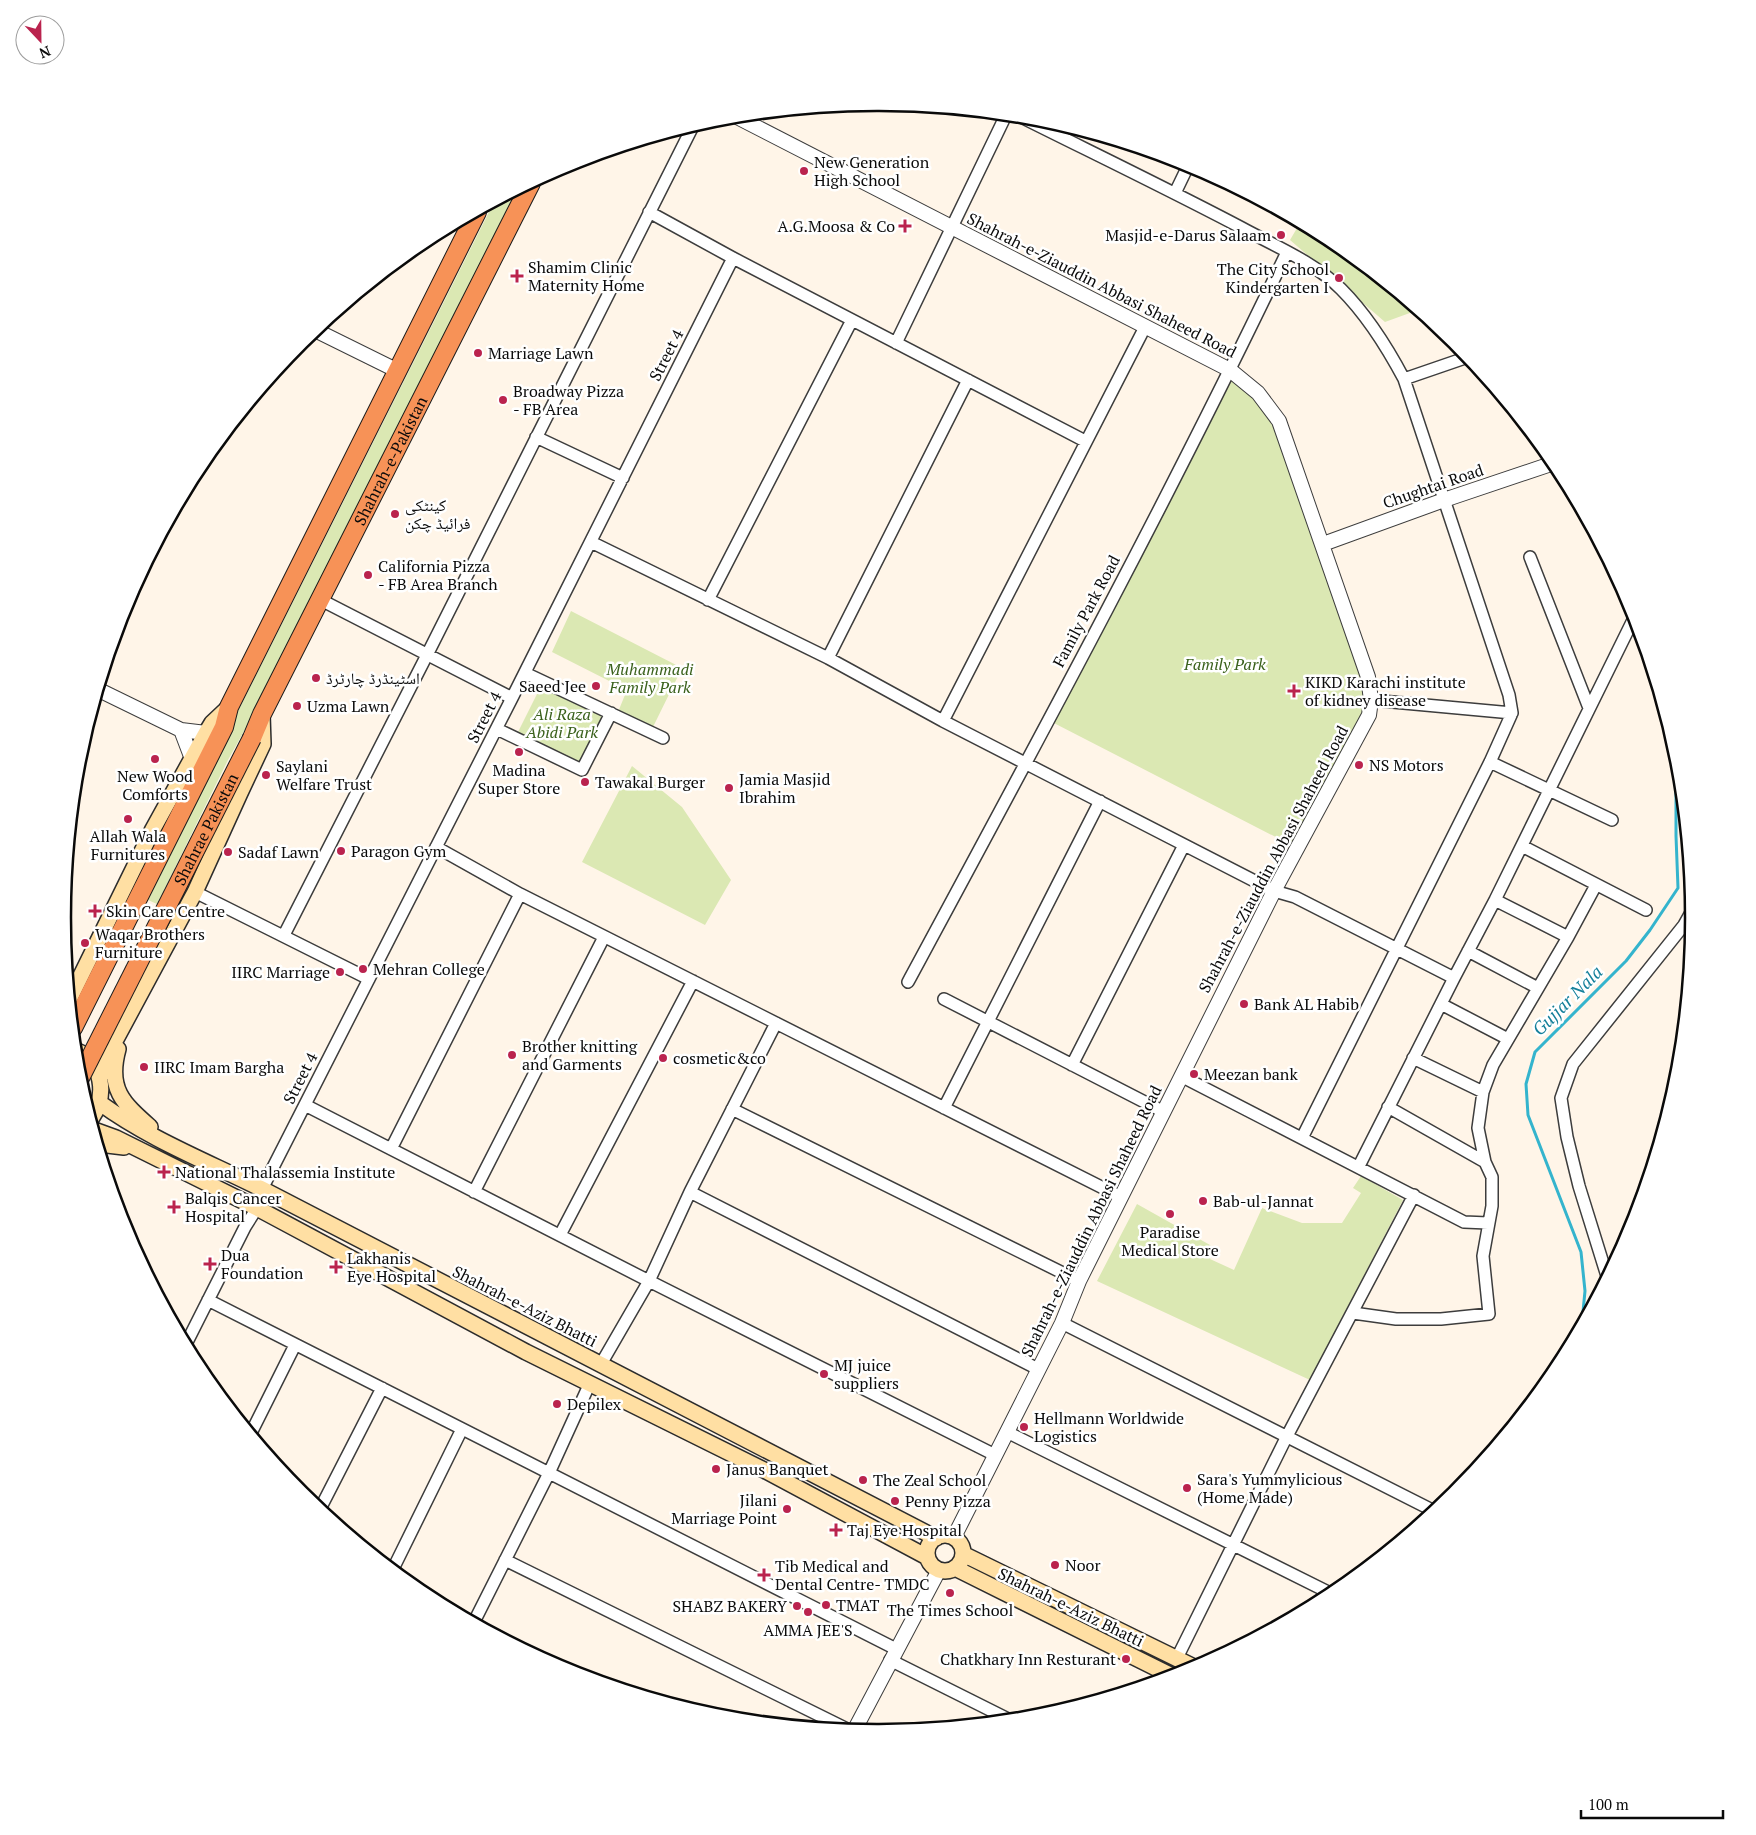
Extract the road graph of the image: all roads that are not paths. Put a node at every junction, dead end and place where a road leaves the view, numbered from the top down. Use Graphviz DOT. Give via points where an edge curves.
graph roads {
  1 [pos="1003,121"];
  2 [pos="747,122"];
  3 [pos="689,133"];
  4 [pos="1068,134"];
  5 [pos="1185,171"];
  6 [pos="527,191"];
  7 [pos="1175,192"];
  8 [pos="649,212"];
  9 [pos="473,220"];
  10 [pos="952,228"];
  11 [pos="1287,252"];
  12 [pos="732,258"];
  13 [pos="852,320"];
  14 [pos="1144,327"];
  15 [pos="322,334"];
  16 [pos="896,343"];
  17 [pos="1460,360"];
  18 [pos="396,370"];
  19 [pos="1230,370"];
  20 [pos="1404,379"];
  21 [pos="968,380"];
  22 [pos="536,437"];
  23 [pos="1085,441"];
  24 [pos="1546,465"];
  25 [pos="623,478"];
  26 [pos="1444,500"];
  27 [pos="591,542"];
  28 [pos="1323,544"];
  29 [pos="1530,557"];
  30 [pos="321,600"];
  31 [pos="708,600"];
  32 [pos="1630,626"];
  33 [pos="428,653"];
  34 [pos="828,658"];
  35 [pos="525,672"];
  36 [pos="104,692"];
  37 [pos="512,698"];
  38 [pos="1371,700"];
  39 [pos="229,706"];
  40 [pos="1589,708"];
  41 [pos="611,713"];
  42 [pos="1512,713"];
  43 [pos="262,714"];
  44 [pos="943,721"];
  45 [pos="496,729"];
  46 [pos="181,730"];
  47 [pos="206,732"];
  48 [pos="252,738"];
  49 [pos="663,738"];
  50 [pos="192,759"];
  51 [pos="1490,762"];
  52 [pos="1026,763"];
  53 [pos="1549,791"];
  54 [pos="1100,801"];
  55 [pos="1612,820"];
  56 [pos="1184,845"];
  57 [pos="1522,846"];
  58 [pos="436,847"];
  59 [pos="1596,885"];
  60 [pos="1274,891"];
  61 [pos="195,892"];
  62 [pos="520,894"];
  63 [pos="1495,900"];
  64 [pos="1646,910"];
  65 [pos="1685,923"];
  66 [pos="284,936"];
  67 [pos="604,936"];
  68 [pos="1568,937"];
  69 [pos="1397,949"];
  70 [pos="1468,951"];
  71 [pos="156,966"];
  72 [pos="1454,978"];
  73 [pos="369,979"];
  74 [pos="693,982"];
  75 [pos="908,982"];
  76 [pos="75,988"];
  77 [pos="1538,988"];
  78 [pos="944,999"];
  79 [pos="1441,1004"];
  80 [pos="78,1019"];
  81 [pos="988,1022"];
  82 [pos="776,1023"];
  83 [pos="1508,1039"];
  84 [pos="84,1055"];
  85 [pos="1413,1058"];
  86 [pos="1072,1065"];
  87 [pos="86,1067"];
  88 [pos="100,1076"];
  89 [pos="1181,1076"];
  90 [pos="1483,1092"];
  91 [pos="100,1103"];
  92 [pos="305,1105"];
  93 [pos="1388,1107"];
  94 [pos="944,1108"];
  95 [pos="732,1109"];
  96 [pos="96,1111"];
  97 [pos="1164,1112"];
  98 [pos="101,1133"];
  99 [pos="1302,1138"];
  100 [pos="167,1142"];
  101 [pos="105,1145"];
  102 [pos="138,1149"];
  103 [pos="391,1149"];
  104 [pos="1485,1162"];
  105 [pos="1359,1166"];
  106 [pos="262,1189"];
  107 [pos="474,1192"];
  108 [pos="690,1192"];
  109 [pos="1414,1195"];
  110 [pos="1121,1197"];
  111 [pos="257,1208"];
  112 [pos="1488,1223"];
  113 [pos="560,1236"];
  114 [pos="1605,1268"];
  115 [pos="649,1281"];
  116 [pos="1079,1281"];
  117 [pos="208,1300"];
  118 [pos="1353,1313"];
  119 [pos="1062,1323"];
  120 [pos="189,1337"];
  121 [pos="295,1345"];
  122 [pos="601,1364"];
  123 [pos="1038,1369"];
  124 [pos="590,1383"];
  125 [pos="382,1388"];
  126 [pos="254,1429"];
  127 [pos="462,1429"];
  128 [pos="1007,1432"];
  129 [pos="1286,1438"];
  130 [pos="995,1455"];
  131 [pos="549,1473"];
  132 [pos="323,1503"];
  133 [pos="1427,1508"];
  134 [pos="954,1537"];
  135 [pos="936,1538"];
  136 [pos="1233,1546"];
  137 [pos="963,1554"];
  138 [pos="928,1557"];
  139 [pos="505,1560"];
  140 [pos="395,1564"];
  141 [pos="955,1568"];
  142 [pos="939,1570"];
  143 [pos="1323,1590"];
  144 [pos="477,1617"];
  145 [pos="893,1655"];
  146 [pos="1177,1658"];
  147 [pos="1187,1663"];
  148 [pos="1161,1672"];
  149 [pos="1000,1714"];
  150 [pos="835,1723"];
  151 [pos="858,1724"];
  1 -- 10 [label="street"];
  2 -- 10 [label="street, Shahrah-e-Ziauddin Abbasi Shaheed Road"];
  3 -- 8 [label="street"];
  4 -- 7 [label="street"];
  5 -- 7 [label="street"];
  6 -- 30 [label="highway, Shahrah-e-Pakistan"];
  7 -- 11 [label="street"];
  8 -- 12 [label="street"];
  8 -- 22 [label="street"];
  9 -- 18 [label="highway"];
  10 -- 14 [label="street, Shahrah-e-Ziauddin Abbasi Shaheed Road"];
  10 -- 16 [label="street"];
  11 -- 19 [label="street, Family Park Road"];
  11 -- 20 [label="street" via="1341,289 1369,322"];
  12 -- 13 [label="street"];
  12 -- 25 [label="street, Street 4"];
  13 -- 16 [label="street"];
  13 -- 31 [label="street"];
  14 -- 19 [label="street, Shahrah-e-Ziauddin Abbasi Shaheed Road"];
  14 -- 23 [label="street"];
  15 -- 18 [label="street"];
  16 -- 21 [label="street"];
  17 -- 20 [label="street"];
  18 -- 39 [label="highway"];
  19 -- 28 [label="street, Shahrah-e-Ziauddin Abbasi Shaheed Road" via="1258,393 1279,421"];
  19 -- 52 [label="street, Family Park Road"];
  20 -- 26 [label="street"];
  21 -- 23 [label="street"];
  21 -- 34 [label="street"];
  22 -- 25 [label="street"];
  22 -- 33 [label="street"];
  23 -- 44 [label="street"];
  24 -- 26 [label="street, Chughtai Road"];
  25 -- 27 [label="street, Street 4"];
  26 -- 28 [label="street, Chughtai Road"];
  26 -- 42 [label="street" via="1509,695"];
  27 -- 31 [label="street"];
  27 -- 35 [label="street, Street 4"];
  28 -- 38 [label="street, Shahrah-e-Ziauddin Abbasi Shaheed Road" via="1368,677"];
  29 -- 40 [label="street"];
  30 -- 33 [label="street"];
  30 -- 43 [label="highway, Shahrah-e-Pakistan"];
  31 -- 34 [label="street"];
  32 -- 40 [label="street"];
  33 -- 37 [label="street"];
  33 -- 66 [label="street"];
  34 -- 44 [label="street"];
  35 -- 37 [label="street, Street 4"];
  35 -- 41 [label="street"];
  36 -- 46 [label="street"];
  37 -- 45 [label="street, Street 4"];
  38 -- 42 [label="street"];
  38 -- 60 [label="street, Shahrah-e-Ziauddin Abbasi Shaheed Road" via="1369,715"];
  39 -- 47 [label="main road"];
  39 -- 80 [label="highway, Shahrae Pakistan" via="224,727"];
  40 -- 53 [label="street"];
  41 -- 45 [label="street" via="582,770"];
  41 -- 49 [label="street"];
  42 -- 51 [label="street"];
  43 -- 48 [label="highway, Shahrah-e-Pakistan"];
  43 -- 61 [label="main road" via="263,744"];
  44 -- 52 [label="street"];
  45 -- 58 [label="street, Street 4"];
  46 -- 47 [label="street"];
  46 -- 50 [label="street"];
  47 -- 50 [label="main road"];
  48 -- 87 [label="highway, Shahrae Pakistan, bridge"];
  50 -- 76 [label="main road" via="153,829"];
  51 -- 53 [label="street"];
  51 -- 69 [label="street"];
  52 -- 54 [label="street"];
  52 -- 75 [label="street, Family Park Road"];
  53 -- 55 [label="street"];
  53 -- 57 [label="street"];
  54 -- 56 [label="street"];
  54 -- 81 [label="street"];
  56 -- 60 [label="street"];
  56 -- 86 [label="street"];
  57 -- 59 [label="street"];
  57 -- 63 [label="street"];
  58 -- 62 [label="street"];
  58 -- 73 [label="street, Street 4"];
  59 -- 64 [label="street"];
  59 -- 68 [label="street"];
  60 -- 69 [label="street" via="1296,897"];
  60 -- 89 [label="street, Shahrah-e-Ziauddin Abbasi Shaheed Road"];
  61 -- 66 [label="street"];
  61 -- 71 [label="main road"];
  62 -- 67 [label="street"];
  62 -- 103 [label="street"];
  63 -- 68 [label="street"];
  63 -- 70 [label="street"];
  65 -- 114 [label="street" via="1572,1064 1561,1098 1579,1186"];
  66 -- 73 [label="street"];
  67 -- 74 [label="street"];
  67 -- 107 [label="street"];
  68 -- 77 [label="street"];
  69 -- 72 [label="street"];
  69 -- 99 [label="street"];
  70 -- 72 [label="street"];
  70 -- 77 [label="street"];
  71 -- 88 [label="main road" via="115,1041"];
  71 -- 100 [label="main road" via="119,1045 113,1072 125,1102"];
  72 -- 79 [label="street"];
  73 -- 92 [label="street, Street 4"];
  74 -- 82 [label="street"];
  74 -- 113 [label="street"];
  77 -- 83 [label="street"];
  78 -- 81 [label="street"];
  79 -- 83 [label="street"];
  79 -- 85 [label="street"];
  81 -- 86 [label="street"];
  81 -- 94 [label="street"];
  82 -- 94 [label="street"];
  82 -- 95 [label="street"];
  83 -- 90 [label="street"];
  84 -- 88 [label="main road"];
  85 -- 90 [label="street"];
  85 -- 93 [label="street"];
  86 -- 97 [label="street"];
  88 -- 91 [label="main road"];
  89 -- 97 [label="street, Shahrah-e-Ziauddin Abbasi Shaheed Road"];
  89 -- 99 [label="street"];
  90 -- 104 [label="street" via="1478,1128"];
  91 -- 96 [label="main road"];
  91 -- 100 [label="main road, Shahrah-e-Aziz Bhatti"];
  92 -- 103 [label="street"];
  92 -- 106 [label="street, Street 4"];
  93 -- 104 [label="street"];
  93 -- 105 [label="street"];
  94 -- 110 [label="street"];
  95 -- 108 [label="street"];
  95 -- 116 [label="street"];
  97 -- 110 [label="street, Shahrah-e-Ziauddin Abbasi Shaheed Road"];
  98 -- 102 [label="main road"];
  99 -- 105 [label="street"];
  100 -- 106 [label="main road, Shahrah-e-Aziz Bhatti"];
  101 -- 102 [label="main road"];
  102 -- 111 [label="main road"];
  103 -- 107 [label="street"];
  104 -- 112 [label="street" via="1492,1176 1492,1206"];
  105 -- 109 [label="street"];
  106 -- 122 [label="main road, Shahrah-e-Aziz Bhatti"];
  107 -- 113 [label="street"];
  108 -- 115 [label="street"];
  108 -- 123 [label="street"];
  109 -- 112 [label="street" via="1464,1222"];
  109 -- 118 [label="street"];
  110 -- 116 [label="street, Shahrah-e-Ziauddin Abbasi Shaheed Road"];
  111 -- 117 [label="street"];
  111 -- 124 [label="main road"];
  112 -- 118 [label="street" via="1483,1256 1489,1314 1396,1319"];
  113 -- 115 [label="street"];
  115 -- 122 [label="street"];
  115 -- 130 [label="street"];
  116 -- 119 [label="street, Shahrah-e-Ziauddin Abbasi Shaheed Road"];
  117 -- 120 [label="street"];
  117 -- 121 [label="street"];
  118 -- 129 [label="street"];
  119 -- 123 [label="street, Shahrah-e-Ziauddin Abbasi Shaheed Road"];
  119 -- 129 [label="street"];
  121 -- 125 [label="street"];
  121 -- 126 [label="street"];
  122 -- 135 [label="main road, Shahrah-e-Aziz Bhatti"];
  123 -- 128 [label="street, Shahrah-e-Ziauddin Abbasi Shaheed Road"];
  124 -- 131 [label="street"];
  124 -- 138 [label="main road"];
  125 -- 127 [label="street"];
  125 -- 132 [label="street"];
  127 -- 131 [label="street"];
  127 -- 140 [label="street"];
  128 -- 130 [label="street, Shahrah-e-Ziauddin Abbasi Shaheed Road"];
  128 -- 136 [label="street"];
  129 -- 133 [label="street"];
  129 -- 136 [label="street"];
  130 -- 134 [label="street, Shahrah-e-Ziauddin Abbasi Shaheed Road"];
  131 -- 139 [label="street"];
  131 -- 145 [label="street"];
  134 -- 135 [label="main road"];
  134 -- 137 [label="main road" via="961,1544"];
  135 -- 138 [label="main road" via="930,1543"];
  136 -- 143 [label="street"];
  136 -- 146 [label="street"];
  137 -- 141 [label="main road"];
  137 -- 146 [label="main road, Shahrah-e-Aziz Bhatti"];
  138 -- 142 [label="main road"];
  139 -- 144 [label="street"];
  139 -- 150 [label="street"];
  141 -- 142 [label="main road"];
  141 -- 148 [label="main road, Shahrah-e-Aziz Bhatti"];
  142 -- 145 [label="street"];
  145 -- 149 [label="street"];
  145 -- 151 [label="street"];
  146 -- 147 [label="main road, Shahrah-e-Aziz Bhatti"];
}
